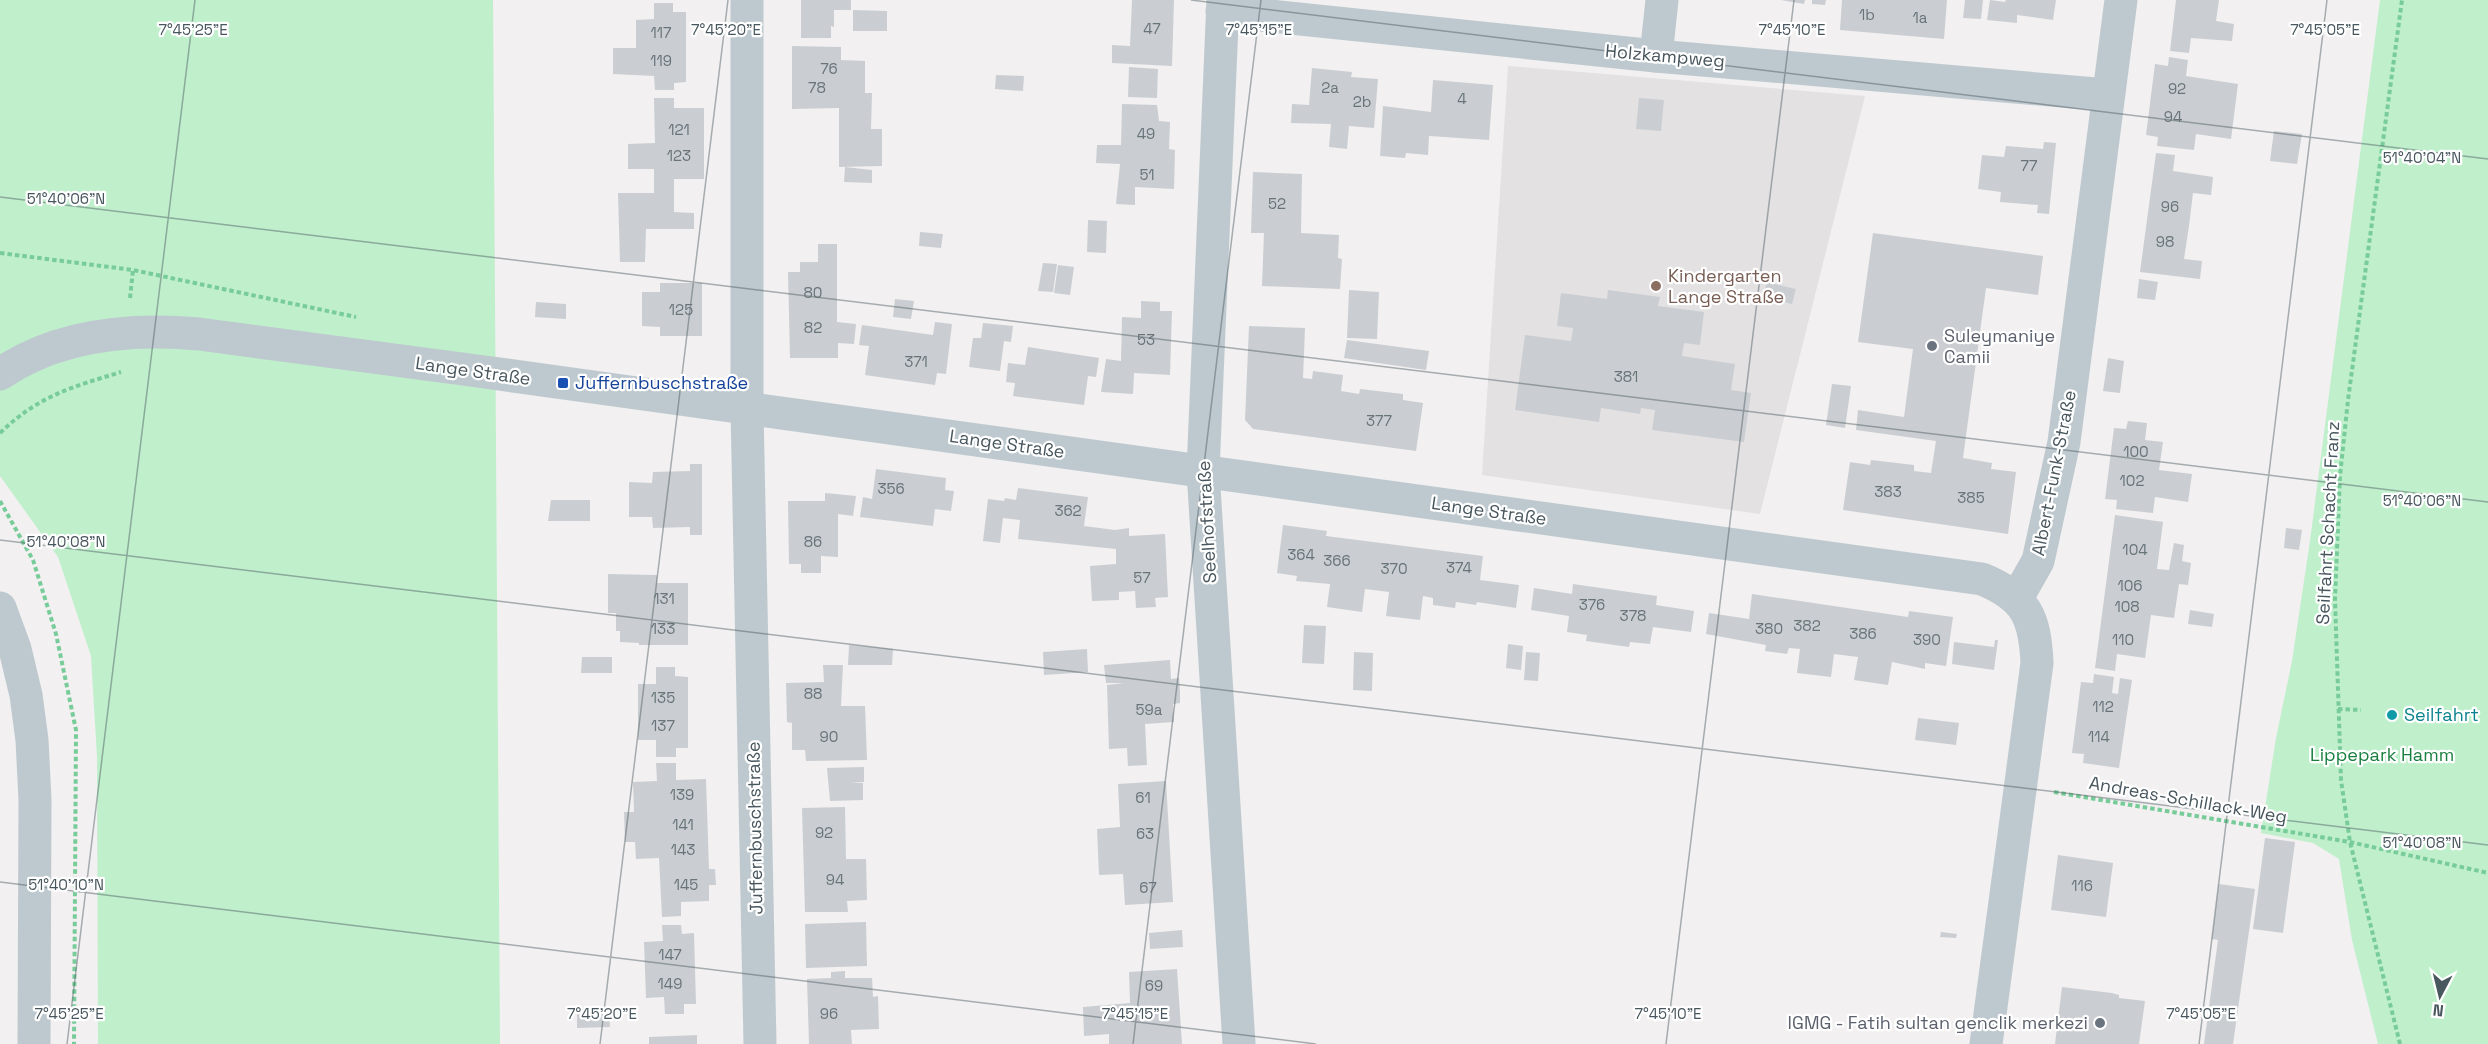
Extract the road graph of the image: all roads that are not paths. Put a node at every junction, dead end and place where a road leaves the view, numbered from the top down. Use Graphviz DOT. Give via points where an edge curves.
graph roads {
  1 [pos="747,0"];
  2 [pos="1662,0"];
  3 [pos="2121,0"];
  4 [pos="1222,5"];
  5 [pos="1656,56"];
  6 [pos="2108,95"];
  7 [pos="0,374"];
  8 [pos="747,408"];
  9 [pos="1203,471"];
  10 [pos="2017,598"];
  11 [pos="0,608"];
  12 [pos="34,1044"];
  13 [pos="760,1044"];
  14 [pos="1239,1044"];
  15 [pos="1986,1044"];
  1 -- 8 [label="street, Juffernbuschstraße"];
  2 -- 5 [label="street"];
  3 -- 6 [label="street, Albert-Funk-Straße"];
  4 -- 5 [label="street, Holzkampweg"];
  4 -- 9 [label="street, Seelhofstraße"];
  5 -- 6 [label="street, Holzkampweg"];
  6 -- 10 [label="street, Albert-Funk-Straße" via="2064,442 2038,561"];
  7 -- 8 [label="street, Lange Straße" via="52,348 98,337 162,331"];
  8 -- 9 [label="street, Lange Straße"];
  8 -- 13 [label="street, Juffernbuschstraße"];
  9 -- 10 [label="street, Lange Straße" via="1982,579"];
  9 -- 14 [label="street, Seelhofstraße"];
  10 -- 15 [label="street" via="2032,625 2037,663"];
  11 -- 12 [label="street" via="27,695 32,740 36,800"];
}
